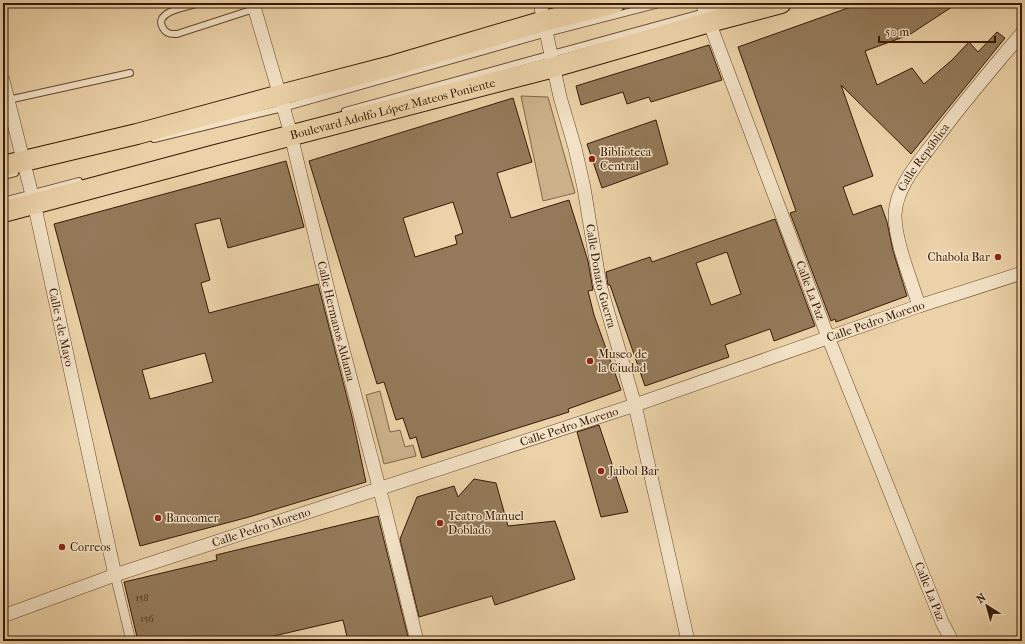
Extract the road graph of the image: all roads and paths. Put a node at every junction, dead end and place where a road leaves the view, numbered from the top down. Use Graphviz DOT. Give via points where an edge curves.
graph roads {
  1 [pos="200,3"];
  2 [pos="615,3"];
  3 [pos="663,3"];
  4 [pos="738,3"];
  5 [pos="781,3"];
  6 [pos="253,6"];
  7 [pos="706,12"];
  8 [pos="544,19"];
  9 [pos="1022,33"];
  10 [pos="552,61"];
  11 [pos="130,73"];
  12 [pos="3,80"];
  13 [pos="8,100"];
  14 [pos="282,101"];
  15 [pos="342,112"];
  16 [pos="289,129"];
  17 [pos="147,141"];
  18 [pos="3,166"];
  19 [pos="28,166"];
  20 [pos="3,176"];
  21 [pos="85,180"];
  22 [pos="33,198"];
  23 [pos="3,201"];
  24 [pos="3,212"];
  25 [pos="1022,273"];
  26 [pos="919,306"];
  27 [pos="828,337"];
  28 [pos="635,405"];
  29 [pos="379,489"];
  30 [pos="115,576"];
  31 [pos="3,616"];
  32 [pos="132,641"];
  33 [pos="417,641"];
  34 [pos="688,641"];
  35 [pos="952,641"];
  1 -- 6 [label="lane" via="165,14 161,20 163,30 169,34 177,34"];
  2 -- 8 [label="main road"];
  3 -- 8 [label="lane"];
  4 -- 7 [label="lane"];
  5 -- 7 [label="main road, Boulevard Adolfo López Mateos Poniente"];
  6 -- 14 [label="street, Calle Hermanos Aldama"];
  7 -- 10 [label="main road, Boulevard Adolfo López Mateos Poniente"];
  7 -- 27 [label="street, Calle La Paz"];
  8 -- 10 [label="street, Calle Donato Guerra"];
  8 -- 14 [label="main road"];
  9 -- 26 [label="street, Calle República" via="961,105 911,173 900,195 895,214 896,232"];
  10 -- 15 [label="lane"];
  10 -- 16 [label="main road, Boulevard Adolfo López Mateos Poniente"];
  10 -- 28 [label="street, Calle Donato Guerra" via="584,188 600,285"];
  11 -- 13 [label="lane"];
  12 -- 13 [label="street, Calle 5 de Mayo"];
  13 -- 19 [label="street, Calle 5 de Mayo"];
  14 -- 16 [label="street, Calle Hermanos Aldama"];
  14 -- 17 [label="lane"];
  14 -- 19 [label="main road" via="137,134"];
  16 -- 22 [label="main road, Boulevard Adolfo López Mateos Poniente"];
  16 -- 29 [label="street, Calle Hermanos Aldama"];
  18 -- 19 [label="main road"];
  19 -- 20 [label="lane"];
  19 -- 22 [label="street, Calle 5 de Mayo"];
  21 -- 22 [label="lane"];
  22 -- 23 [label="lane"];
  22 -- 24 [label="main road, Boulevard Adolfo López Mateos Poniente"];
  22 -- 30 [label="street, Calle 5 de Mayo"];
  25 -- 26 [label="street, Calle Pedro Moreno"];
  26 -- 27 [label="street, Calle Pedro Moreno"];
  27 -- 28 [label="street, Calle Pedro Moreno"];
  27 -- 35 [label="street, Calle La Paz" via="942,622"];
  28 -- 29 [label="street, Calle Pedro Moreno"];
  28 -- 34 [label="street, Calle Donato Guerra"];
  29 -- 30 [label="street, Calle Pedro Moreno"];
  29 -- 33 [label="street, Calle Hermanos Aldama"];
  30 -- 31 [label="street, Calle Pedro Moreno"];
  30 -- 32 [label="street"];
}
